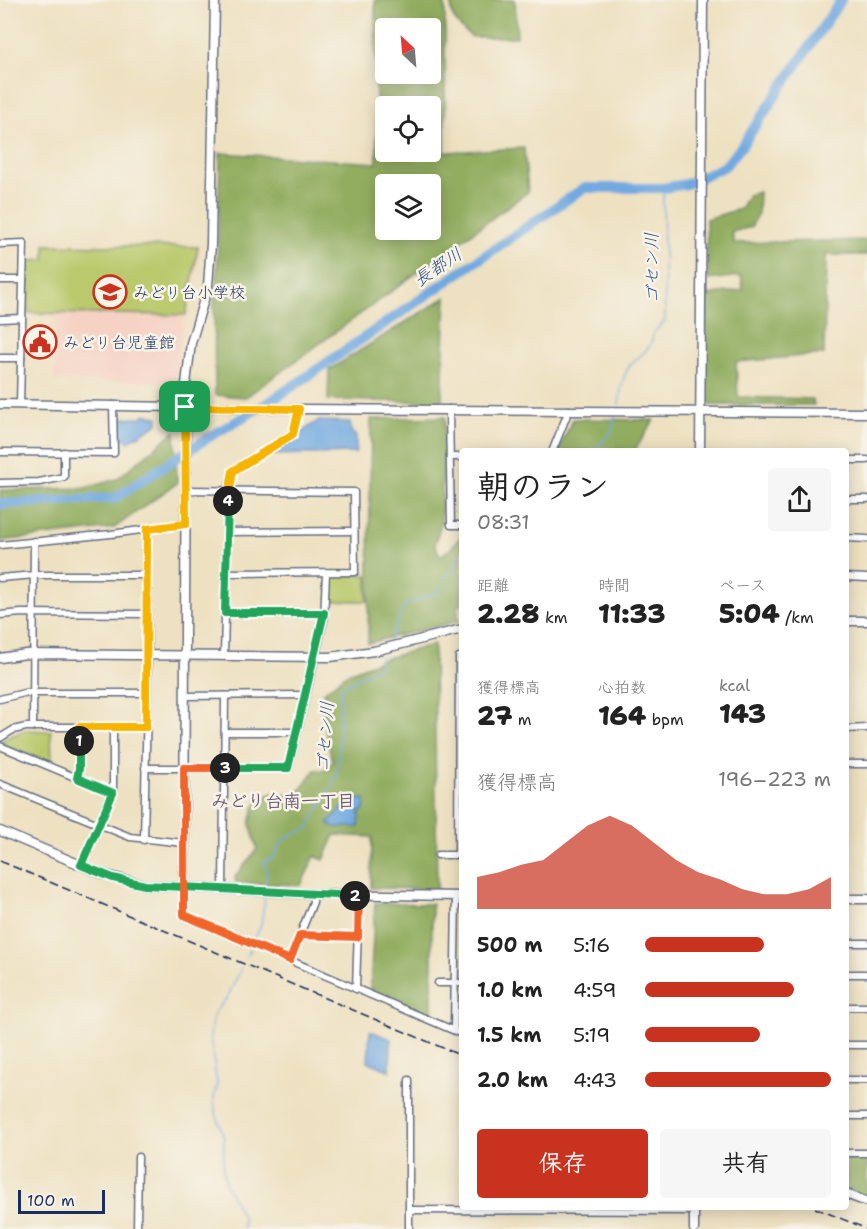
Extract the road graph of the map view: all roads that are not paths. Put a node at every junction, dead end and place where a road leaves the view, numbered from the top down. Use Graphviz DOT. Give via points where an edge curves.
graph roads {
  1 [pos="215,0"];
  2 [pos="703,0"];
  3 [pos="0,244"];
  4 [pos="0,280"];
  5 [pos="23,280"];
  6 [pos="22,318"];
  7 [pos="0,319"];
  8 [pos="0,357"];
  9 [pos="21,358"];
  10 [pos="0,404"];
  11 [pos="20,404"];
  12 [pos="113,405"];
  13 [pos="185,407"];
  14 [pos="299,409"];
  15 [pos="449,409"];
  16 [pos="569,410"];
  17 [pos="700,412"];
  18 [pos="867,413"];
  19 [pos="554,448"];
  20 [pos="700,448"];
  21 [pos="0,452"];
  22 [pos="63,453"];
  23 [pos="450,457"];
  24 [pos="459,457"];
  25 [pos="849,460"];
  26 [pos="867,460"];
  27 [pos="0,483"];
  28 [pos="186,490"];
  29 [pos="228,490"];
  30 [pos="849,499"];
  31 [pos="867,499"];
  32 [pos="186,524"];
  33 [pos="459,525"];
  34 [pos="147,529"];
  35 [pos="354,531"];
  36 [pos="227,532"];
  37 [pos="849,538"];
  38 [pos="867,538"];
  39 [pos="34,541"];
  40 [pos="0,545"];
  41 [pos="226,573"];
  42 [pos="326,573"];
  43 [pos="35,574"];
  44 [pos="147,575"];
  45 [pos="849,577"];
  46 [pos="0,578"];
  47 [pos="867,578"];
  48 [pos="35,613"];
  49 [pos="225,613"];
  50 [pos="324,613"];
  51 [pos="147,614"];
  52 [pos="0,615"];
  53 [pos="849,621"];
  54 [pos="867,621"];
  55 [pos="459,630"];
  56 [pos="35,655"];
  57 [pos="148,655"];
  58 [pos="185,655"];
  59 [pos="224,656"];
  60 [pos="314,657"];
  61 [pos="0,658"];
  62 [pos="33,693"];
  63 [pos="147,693"];
  64 [pos="305,695"];
  65 [pos="185,696"];
  66 [pos="225,696"];
  67 [pos="0,699"];
  68 [pos="33,727"];
  69 [pos="79,727"];
  70 [pos="113,727"];
  71 [pos="146,727"];
  72 [pos="867,728"];
  73 [pos="849,729"];
  74 [pos="225,732"];
  75 [pos="297,732"];
  76 [pos="0,738"];
  77 [pos="0,746"];
  78 [pos="849,764"];
  79 [pos="867,764"];
  80 [pos="145,768"];
  81 [pos="184,768"];
  82 [pos="224,768"];
  83 [pos="77,778"];
  84 [pos="0,784"];
  85 [pos="113,793"];
  86 [pos="99,826"];
  87 [pos="0,831"];
  88 [pos="144,840"];
  89 [pos="184,843"];
  90 [pos="438,855"];
  91 [pos="459,855"];
  92 [pos="81,865"];
  93 [pos="184,888"];
  94 [pos="223,890"];
  95 [pos="314,894"];
  96 [pos="359,896"];
  97 [pos="459,896"];
  98 [pos="849,899"];
  99 [pos="867,899"];
  100 [pos="300,935"];
  101 [pos="358,937"];
  102 [pos="867,942"];
  103 [pos="849,943"];
  104 [pos="290,960"];
  105 [pos="849,974"];
  106 [pos="867,974"];
  107 [pos="438,983"];
  108 [pos="454,983"];
  109 [pos="459,983"];
  110 [pos="356,988"];
  111 [pos="849,1007"];
  112 [pos="867,1007"];
  113 [pos="454,1030"];
  114 [pos="459,1032"];
  115 [pos="849,1045"];
  116 [pos="867,1045"];
  117 [pos="409,1080"];
  118 [pos="849,1080"];
  119 [pos="867,1080"];
  120 [pos="849,1116"];
  121 [pos="867,1116"];
  122 [pos="849,1153"];
  123 [pos="867,1154"];
  124 [pos="138,1157"];
  125 [pos="849,1195"];
  126 [pos="867,1202"];
  127 [pos="409,1209"];
  128 [pos="459,1209"];
  129 [pos="694,1210"];
  130 [pos="137,1229"];
  131 [pos="409,1229"];
  132 [pos="694,1229"];
  1 -- 13 [label="street" via="208,285 191,343"];
  2 -- 17 [label="street"];
  3 -- 5 [label="street" via="24,243"];
  4 -- 5 [label="street"];
  5 -- 6 [label="street"];
  6 -- 7 [label="street"];
  6 -- 9 [label="street"];
  8 -- 9 [label="street"];
  9 -- 11 [label="street"];
  10 -- 11 [label="street"];
  11 -- 12 [label="street"];
  12 -- 13 [label="street"];
  12 -- 22 [label="street" via="114,453"];
  13 -- 14 [label="street"];
  13 -- 28 [label="street"];
  14 -- 15 [label="street"];
  14 -- 29 [label="street" via="293,434 233,471"];
  15 -- 16 [label="street"];
  15 -- 23 [label="street"];
  16 -- 17 [label="street"];
  16 -- 19 [label="street"];
  17 -- 18 [label="street"];
  17 -- 20 [label="street"];
  21 -- 22 [label="street"];
  22 -- 27 [label="street" via="64,477"];
  23 -- 24 [label="street"];
  23 -- 33 [label="street" via="451,525"];
  25 -- 26 [label="street"];
  28 -- 29 [label="street"];
  28 -- 32 [label="street"];
  29 -- 35 [label="street" via="354,492"];
  29 -- 36 [label="street"];
  30 -- 31 [label="street"];
  32 -- 34 [label="street"];
  32 -- 58 [label="street"];
  34 -- 39 [label="street"];
  34 -- 44 [label="street"];
  35 -- 36 [label="street"];
  35 -- 42 [label="street" via="355,572"];
  36 -- 41 [label="street"];
  37 -- 38 [label="street"];
  39 -- 40 [label="street"];
  39 -- 43 [label="street"];
  41 -- 42 [label="street"];
  41 -- 49 [label="street"];
  42 -- 50 [label="street"];
  43 -- 44 [label="street"];
  43 -- 46 [label="street"];
  43 -- 48 [label="street"];
  44 -- 51 [label="street"];
  45 -- 47 [label="street"];
  48 -- 51 [label="street"];
  48 -- 52 [label="street"];
  48 -- 56 [label="street"];
  49 -- 50 [label="street"];
  49 -- 59 [label="street"];
  50 -- 60 [label="street"];
  51 -- 57 [label="street"];
  53 -- 54 [label="street"];
  55 -- 60 [label="street" via="374,651"];
  56 -- 57 [label="street"];
  56 -- 61 [label="street"];
  56 -- 62 [label="street"];
  57 -- 58 [label="street"];
  57 -- 63 [label="street"];
  58 -- 59 [label="street"];
  58 -- 65 [label="street"];
  59 -- 60 [label="street"];
  60 -- 64 [label="street"];
  62 -- 63 [label="street"];
  62 -- 67 [label="street"];
  62 -- 68 [label="street"];
  63 -- 71 [label="street"];
  64 -- 66 [label="street"];
  64 -- 75 [label="street"];
  65 -- 66 [label="street"];
  65 -- 81 [label="street"];
  66 -- 74 [label="street"];
  68 -- 69 [label="street"];
  68 -- 76 [label="street" via="14,730"];
  69 -- 70 [label="street"];
  69 -- 83 [label="street"];
  70 -- 71 [label="street"];
  70 -- 85 [label="street"];
  71 -- 80 [label="street"];
  72 -- 73 [label="street"];
  74 -- 75 [label="street"];
  74 -- 82 [label="street"];
  75 -- 82 [label="street" via="288,768"];
  77 -- 83 [label="street"];
  78 -- 79 [label="street"];
  80 -- 81 [label="street"];
  80 -- 88 [label="street"];
  81 -- 82 [label="street"];
  81 -- 89 [label="street"];
  82 -- 94 [label="street"];
  83 -- 85 [label="street"];
  84 -- 86 [label="street"];
  85 -- 86 [label="street"];
  86 -- 88 [label="street"];
  86 -- 92 [label="street"];
  87 -- 92 [label="street"];
  88 -- 89 [label="street"];
  89 -- 93 [label="street"];
  90 -- 91 [label="street"];
  92 -- 93 [label="street" via="135,883"];
  93 -- 94 [label="street"];
  93 -- 104 [label="street" via="184,915"];
  94 -- 95 [label="street"];
  95 -- 96 [label="street"];
  95 -- 100 [label="street"];
  96 -- 97 [label="street"];
  96 -- 101 [label="street"];
  97 -- 108 [label="street"];
  98 -- 99 [label="street"];
  100 -- 101 [label="street"];
  100 -- 104 [label="street"];
  101 -- 110 [label="street"];
  102 -- 103 [label="street"];
  104 -- 110 [label="street"];
  105 -- 106 [label="street"];
  107 -- 108 [label="street"];
  108 -- 109 [label="street"];
  108 -- 113 [label="street"];
  110 -- 113 [label="street"];
  111 -- 112 [label="street"];
  113 -- 114 [label="street"];
  115 -- 116 [label="street"];
  117 -- 127 [label="street"];
  118 -- 119 [label="street"];
  120 -- 121 [label="street"];
  122 -- 123 [label="street"];
  124 -- 130 [label="street"];
  125 -- 126 [label="street"];
  127 -- 128 [label="street"];
  127 -- 131 [label="street"];
  129 -- 132 [label="street"];
}
